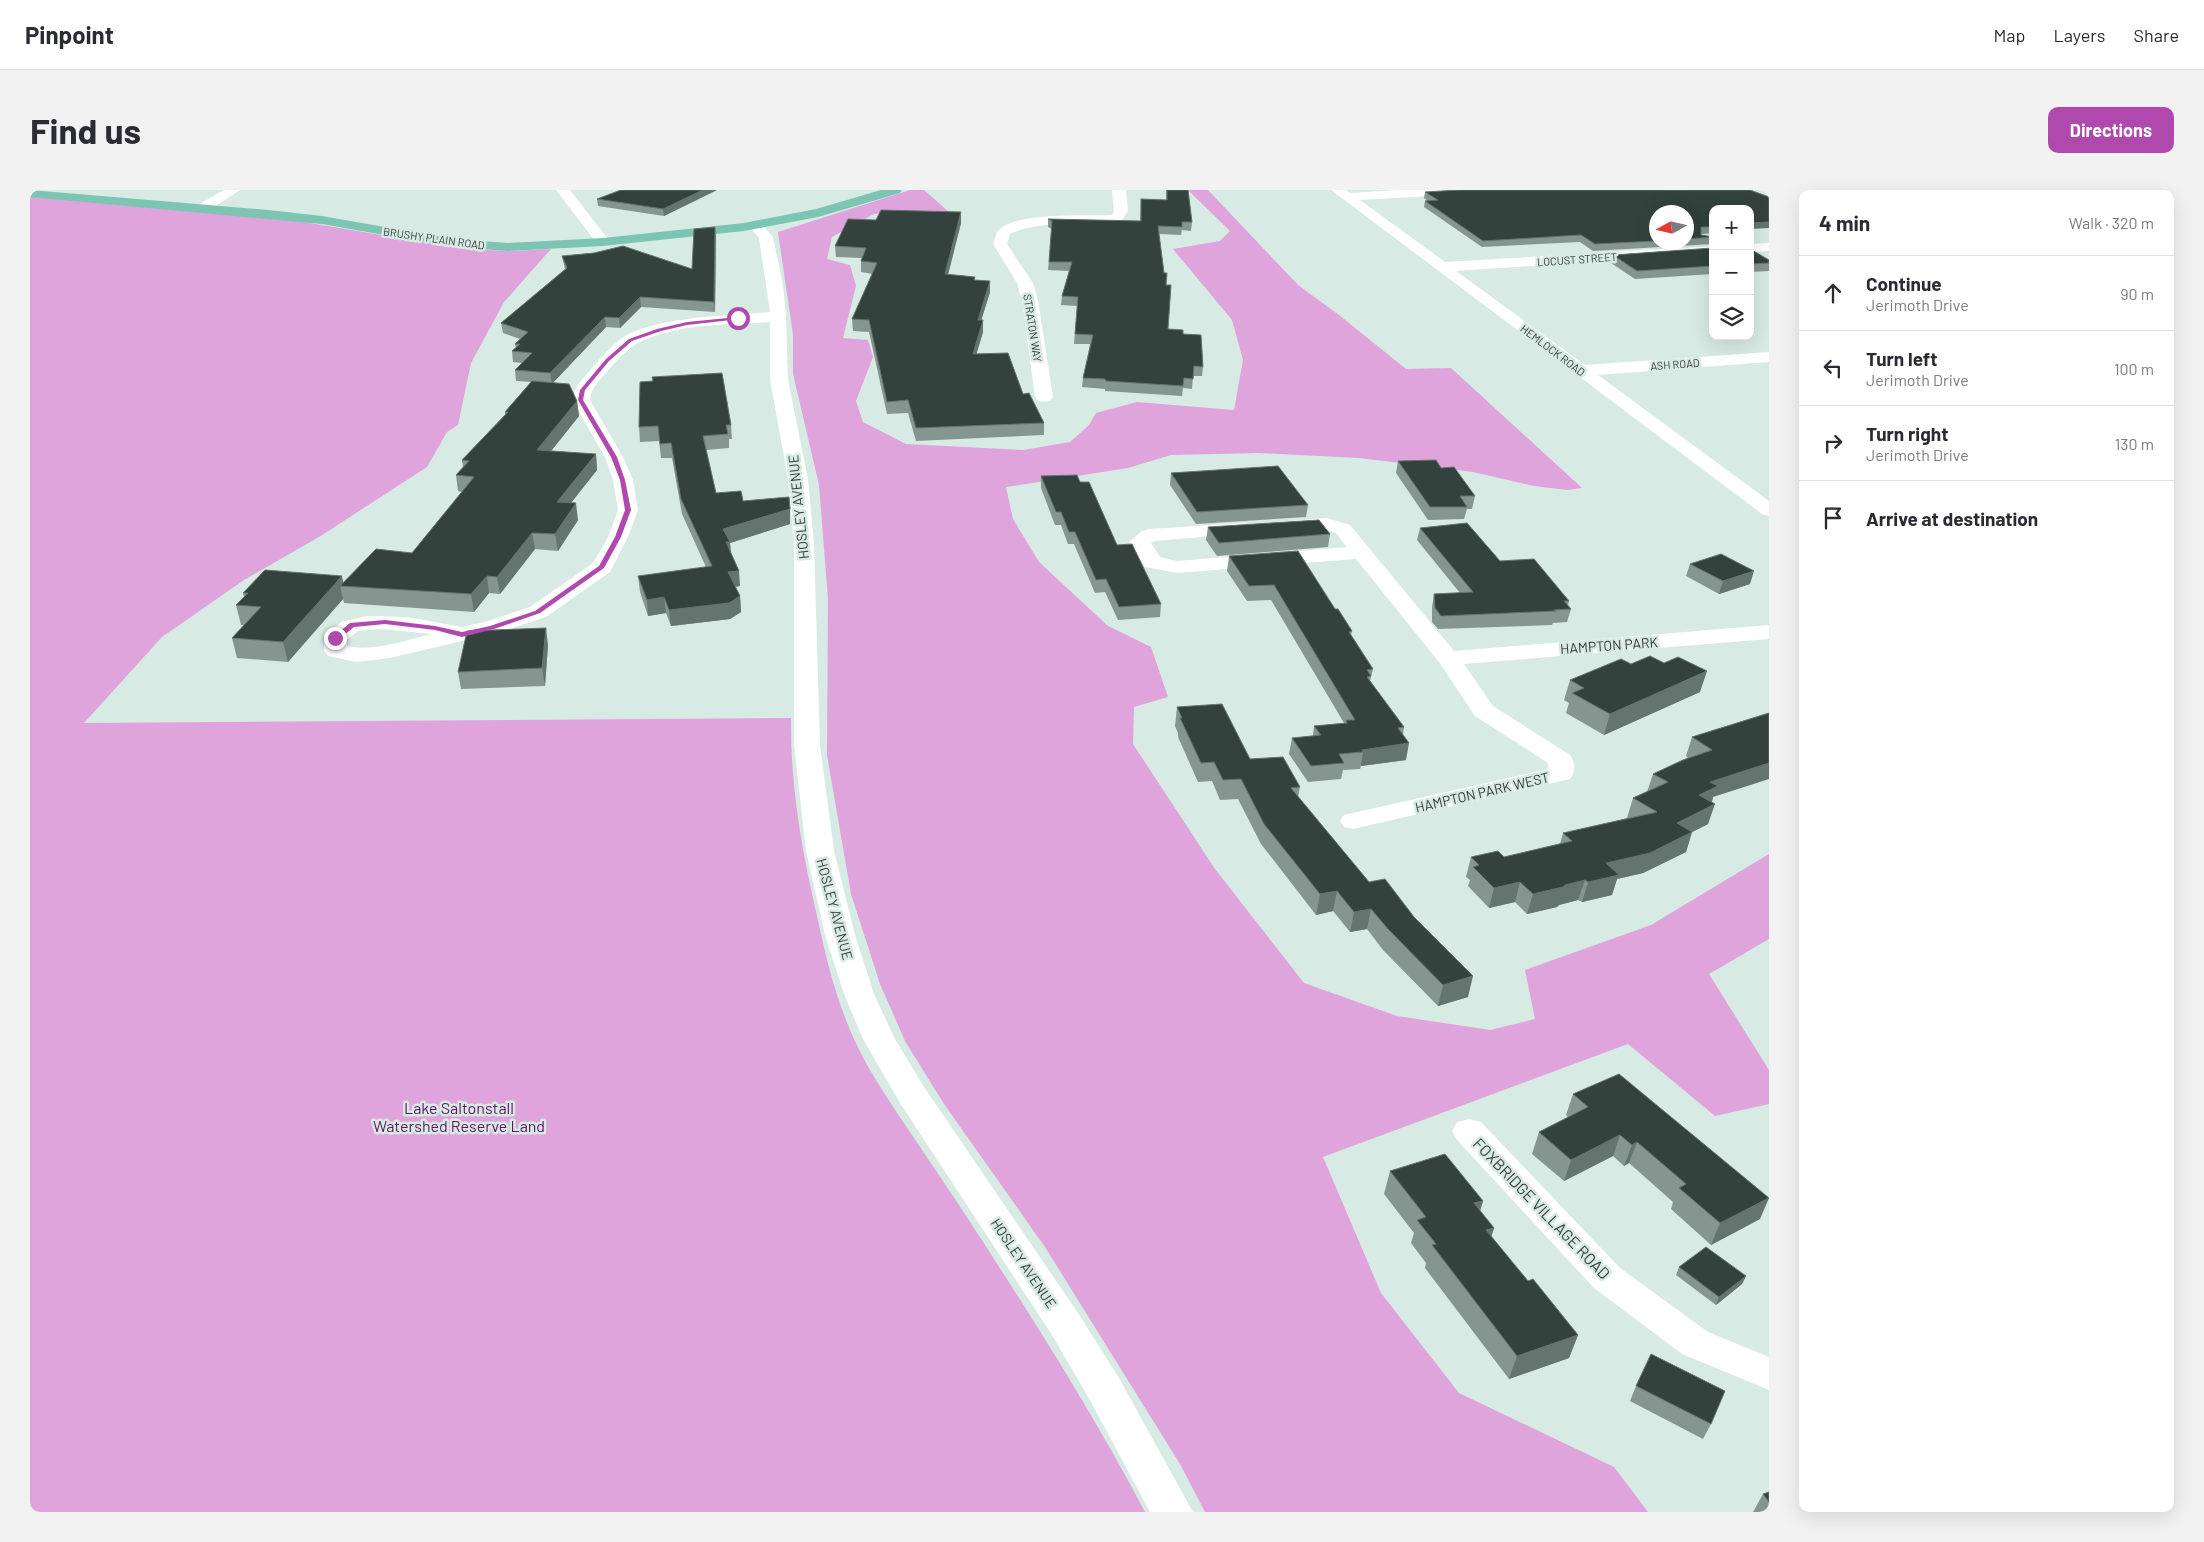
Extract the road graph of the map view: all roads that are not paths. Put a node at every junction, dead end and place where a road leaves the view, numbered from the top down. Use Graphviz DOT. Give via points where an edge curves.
graph roads {
  1 [pos="234,190"];
  2 [pos="562,190"];
  3 [pos="895,190"];
  4 [pos="1119,190"];
  5 [pos="1466,190"];
  6 [pos="30,192"];
  7 [pos="1343,194"];
  8 [pos="203,208"];
  9 [pos="755,225"];
  10 [pos="603,242"];
  11 [pos="1769,247"];
  12 [pos="1754,248"];
  13 [pos="1709,250"];
  14 [pos="1441,267"];
  15 [pos="778,316"];
  16 [pos="1769,357"];
  17 [pos="1580,371"];
  18 [pos="1044,397"];
  19 [pos="1744,492"];
  20 [pos="1769,492"];
  21 [pos="1769,510"];
  22 [pos="1361,552"];
  23 [pos="1769,632"];
  24 [pos="462,634"];
  25 [pos="1448,658"];
  26 [pos="1353,821"];
  27 [pos="1469,1131"];
  28 [pos="1769,1374"];
  29 [pos="1172,1512"];
  1 -- 8 [label="street"];
  2 -- 10 [label="street"];
  3 -- 9 [label="main road, BRUSHY PLAIN ROAD" via="818,213"];
  4 -- 18 [label="street, STRATON WAY" via="1122,211 1116,219 1038,220 1004,232 1000,244 1025,283 1030,300"];
  5 -- 7 [label="street"];
  6 -- 8 [label="main road, BRUSHY PLAIN ROAD"];
  7 -- 14 [label="street, HEMLOCK ROAD"];
  8 -- 10 [label="main road, BRUSHY PLAIN ROAD" via="322,220 480,246"];
  9 -- 10 [label="main road, BRUSHY PLAIN ROAD"];
  9 -- 15 [label="street, HOSLEY AVENUE" via="766,237"];
  11 -- 12 [label="street"];
  13 -- 14 [label="street, LOCUST STREET"];
  14 -- 17 [label="street, HEMLOCK ROAD"];
  15 -- 24 [label="street" via="687,324 659,330 631,340 608,360 582,390 581,400 614,457 622,480 628,510 618,537 602,567 538,612"];
  15 -- 29 [label="street, HOSLEY AVENUE" via="779,380 798,479 804,543 807,745 820,851 840,935 859,994 880,1040 912,1096 1065,1324"];
  16 -- 17 [label="street, ASH ROAD"];
  17 -- 19 [label="street, HEMLOCK ROAD"];
  19 -- 20 [label="street"];
  19 -- 21 [label="street, HEMLOCK ROAD"];
  22 -- 22 [label="street" via="1343,529 1327,524 1149,535 1139,542 1153,562 1177,567"];
  22 -- 25 [label="street"];
  23 -- 25 [label="street, HAMPTON PARK"];
  24 -- 24 [label="street" via="385,622 352,625 335,638 336,651 356,655 390,651"];
  25 -- 26 [label="street, HAMPTON PARK WEST" via="1484,711 1561,760 1561,774"];
  27 -- 28 [label="street, FOXBRIDGE VILLAGE ROAD" via="1607,1278 1695,1343"];
}
